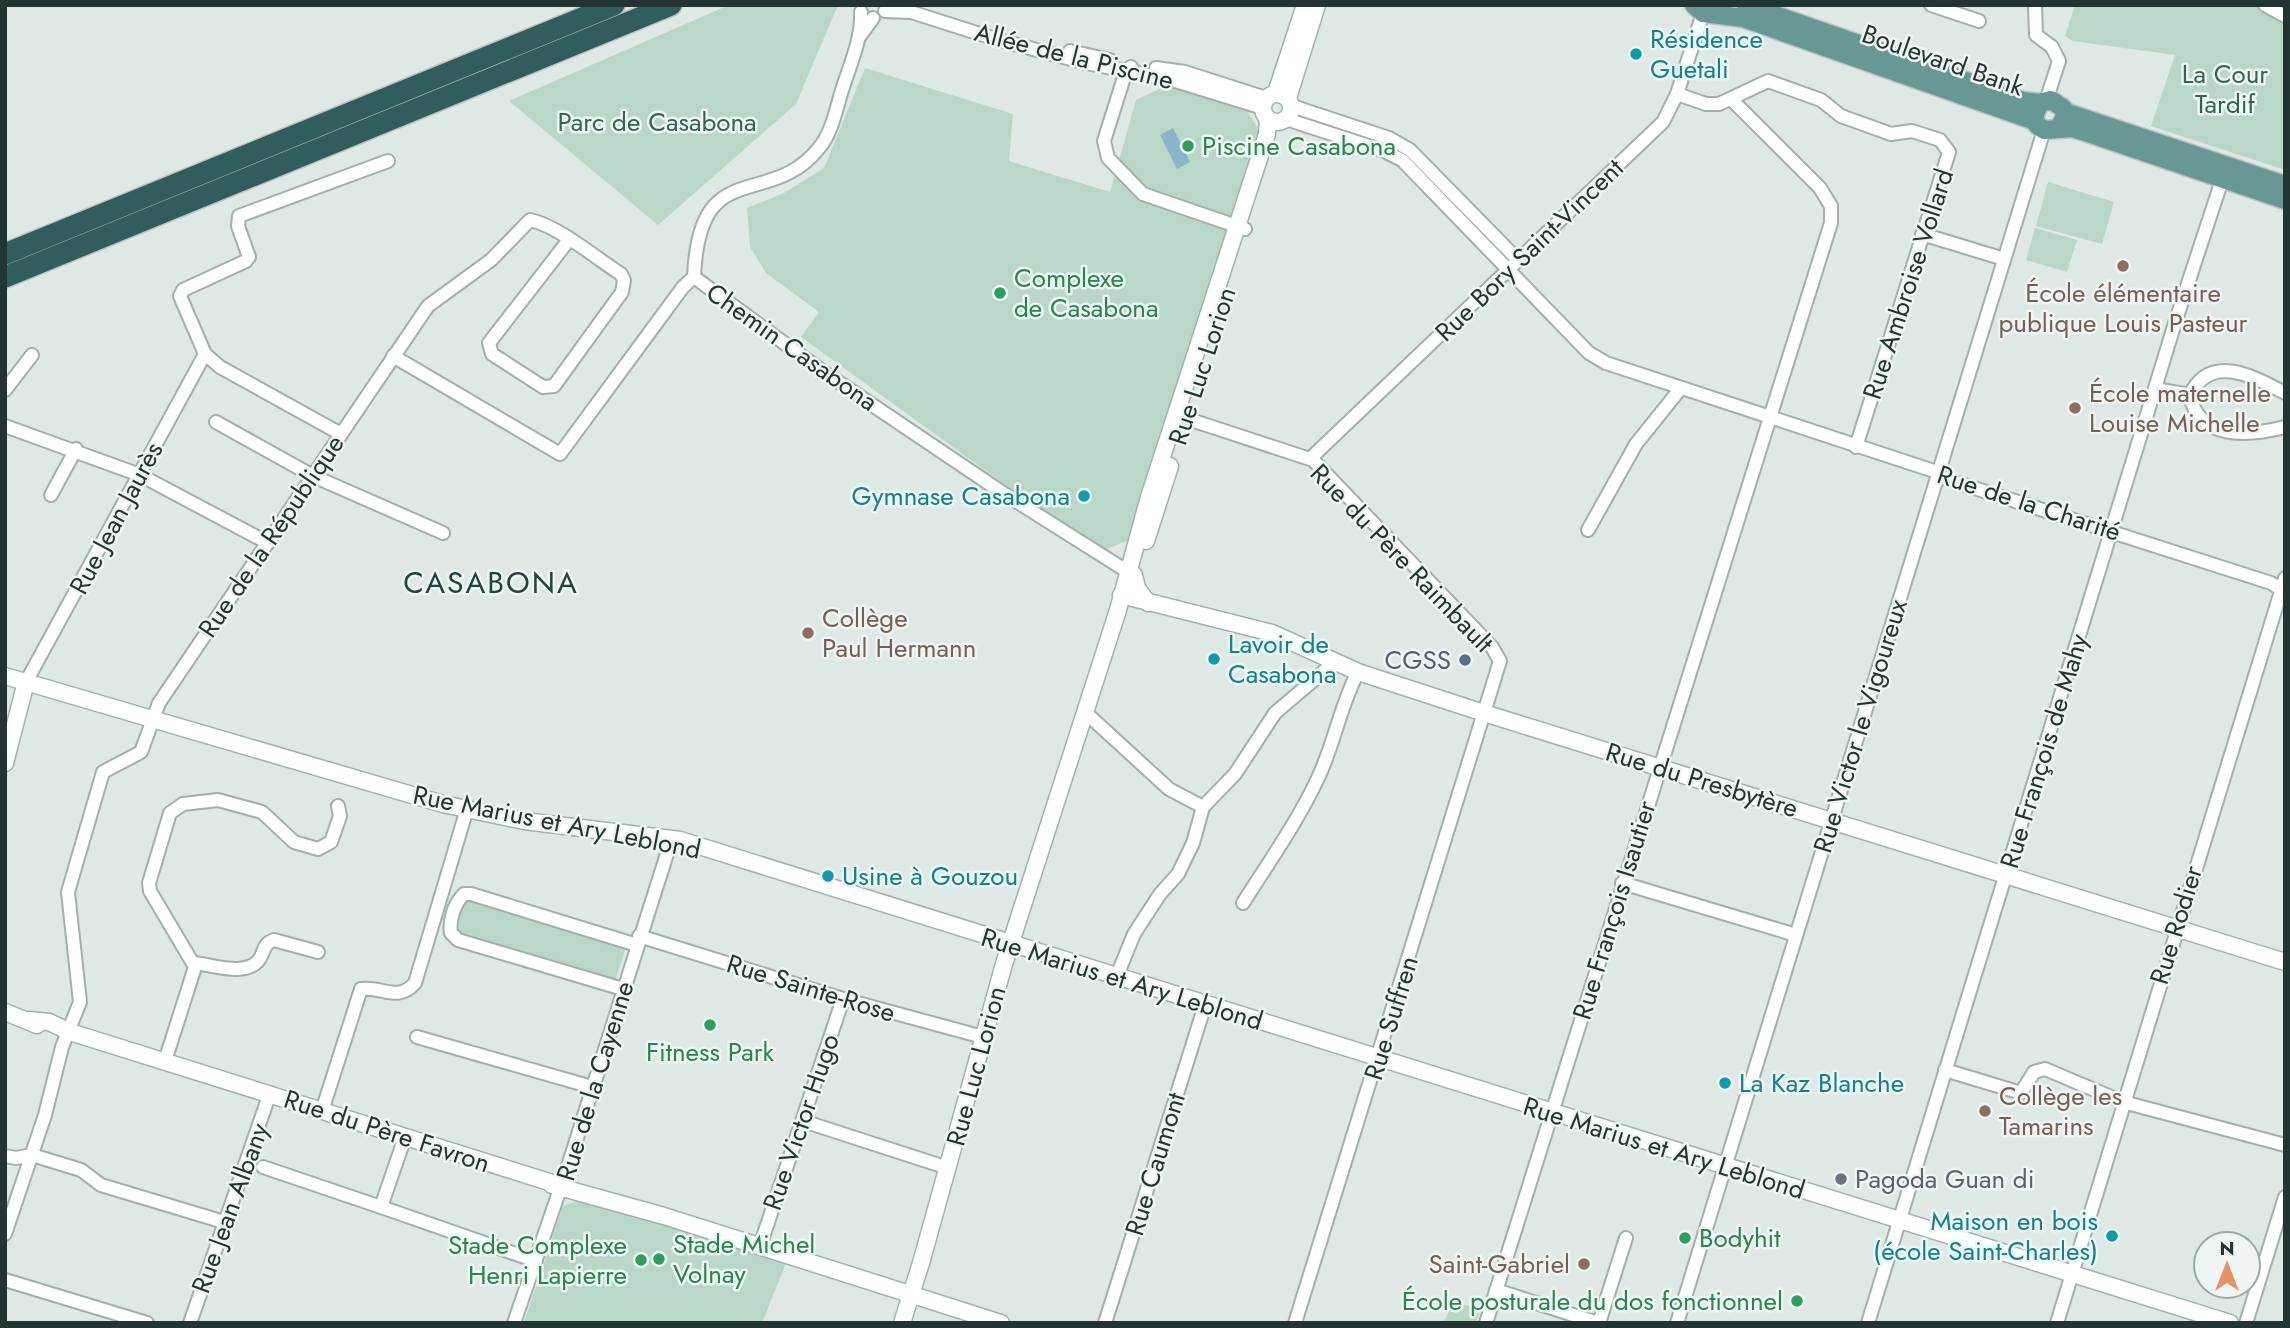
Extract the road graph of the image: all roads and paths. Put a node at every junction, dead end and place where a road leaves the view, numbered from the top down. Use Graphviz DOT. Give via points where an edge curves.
graph roads {
  1 [pos="614,5"];
  2 [pos="671,5"];
  3 [pos="904,5"];
  4 [pos="1305,5"];
  5 [pos="1317,5"];
  6 [pos="1746,5"];
  7 [pos="1931,5"];
  8 [pos="2035,5"];
  9 [pos="2265,5"];
  10 [pos="885,8"];
  11 [pos="1703,8"];
  12 [pos="860,9"];
  13 [pos="2285,16"];
  14 [pos="873,18"];
  15 [pos="1979,21"];
  16 [pos="860,36"];
  17 [pos="1142,66"];
  18 [pos="1126,71"];
  19 [pos="1678,94"];
  20 [pos="1731,99"];
  21 [pos="2043,102"];
  22 [pos="1278,108"];
  23 [pos="2050,123"];
  24 [pos="388,161"];
  25 [pos="2222,180"];
  26 [pos="2285,185"];
  27 [pos="2285,200"];
  28 [pos="1241,228"];
  29 [pos="1922,234"];
  30 [pos="568,241"];
  31 [pos="5,254"];
  32 [pos="2004,259"];
  33 [pos="1518,260"];
  34 [pos="1508,270"];
  35 [pos="5,277"];
  36 [pos="694,277"];
  37 [pos="205,354"];
  38 [pos="32,355"];
  39 [pos="393,356"];
  40 [pos="1681,388"];
  41 [pos="5,390"];
  42 [pos="2155,390"];
  43 [pos="2285,393"];
  44 [pos="2190,395"];
  45 [pos="1184,410"];
  46 [pos="1771,419"];
  47 [pos="216,422"];
  48 [pos="5,426"];
  49 [pos="2285,427"];
  50 [pos="341,434"];
  51 [pos="1857,447"];
  52 [pos="76,449"];
  53 [pos="1313,460"];
  54 [pos="1938,474"];
  55 [pos="140,475"];
  56 [pos="313,476"];
  57 [pos="51,495"];
  58 [pos="1588,530"];
  59 [pos="2111,530"];
  60 [pos="443,533"];
  61 [pos="268,542"];
  62 [pos="1130,574"];
  63 [pos="2283,587"];
  64 [pos="1122,601"];
  65 [pos="1148,603"];
  66 [pos="1336,661"];
  67 [pos="1358,672"];
  68 [pos="5,676"];
  69 [pos="26,682"];
  70 [pos="1086,713"];
  71 [pos="1484,713"];
  72 [pos="152,718"];
  73 [pos="5,763"];
  74 [pos="1658,768"];
  75 [pos="338,806"];
  76 [pos="1203,807"];
  77 [pos="467,809"];
  78 [pos="1831,820"];
  79 [pos="672,838"];
  80 [pos="2005,875"];
  81 [pos="1622,883"];
  82 [pos="1243,902"];
  83 [pos="1025,909"];
  84 [pos="2175,928"];
  85 [pos="1796,935"];
  86 [pos="638,941"];
  87 [pos="1011,945"];
  88 [pos="318,952"];
  89 [pos="1035,952"];
  90 [pos="2285,962"];
  91 [pos="193,963"];
  92 [pos="1116,978"];
  93 [pos="623,989"];
  94 [pos="843,999"];
  95 [pos="1205,1005"];
  96 [pos="5,1012"];
  97 [pos="70,1032"];
  98 [pos="417,1037"];
  99 [pos="983,1037"];
  100 [pos="1379,1059"];
  101 [pos="165,1061"];
  102 [pos="1945,1070"];
  103 [pos="592,1087"];
  104 [pos="269,1096"];
  105 [pos="2123,1102"];
  106 [pos="325,1113"];
  107 [pos="1551,1113"];
  108 [pos="803,1121"];
  109 [pos="405,1137"];
  110 [pos="2285,1145"];
  111 [pos="33,1155"];
  112 [pos="5,1156"];
  113 [pos="263,1167"];
  114 [pos="1724,1167"];
  115 [pos="948,1168"];
  116 [pos="562,1186"];
  117 [pos="2285,1197"];
  118 [pos="381,1207"];
  119 [pos="1899,1220"];
  120 [pos="225,1223"];
  121 [pos="5,1234"];
  122 [pos="1626,1238"];
  123 [pos="760,1246"];
  124 [pos="536,1261"];
  125 [pos="2072,1274"];
  126 [pos="5,1280"];
  127 [pos="1496,1290"];
  128 [pos="911,1294"];
  129 [pos="147,1323"];
  130 [pos="190,1323"];
  131 [pos="514,1323"];
  132 [pos="902,1323"];
  133 [pos="1001,1323"];
  134 [pos="1105,1323"];
  135 [pos="1295,1323"];
  136 [pos="1486,1323"];
  137 [pos="1599,1323"];
  138 [pos="1676,1323"];
  139 [pos="1868,1323"];
  140 [pos="2057,1323"];
  141 [pos="2230,1323"];
  142 [pos="2246,1323"];
  1 -- 31 [label="highway"];
  2 -- 35 [label="highway"];
  3 -- 17 [label="street, Allée de la Piscine" via="1000,36"];
  4 -- 22 [label="street, Rue Luc Lorion"];
  5 -- 22 [label="street, Rue Luc Lorion"];
  6 -- 21 [label="main road, Boulevard Bank" via="2023,101"];
  7 -- 15 [label="street"];
  8 -- 21 [label="street" via="2036,35 2052,47 2059,61"];
  9 -- 13 [label="street"];
  10 -- 14 [label="street"];
  10 -- 18 [label="street, Allée de la Piscine"];
  11 -- 19 [label="street, Rue Bory Saint-Vincent"];
  11 -- 23 [label="main road, Boulevard Bank"];
  12 -- 14 [label="street"];
  12 -- 16 [label="street"];
  14 -- 16 [label="street"];
  16 -- 36 [label="street" via="820,148 797,168 741,187 718,202 700,228"];
  17 -- 18 [label="street"];
  17 -- 22 [label="street, Allée de la Piscine" via="1185,72"];
  18 -- 22 [label="street, Allée de la Piscine"];
  18 -- 28 [label="street" via="1104,148 1108,158 1143,194"];
  19 -- 20 [label="street" via="1706,104"];
  19 -- 33 [label="street, Rue Bory Saint-Vincent" via="1663,122"];
  20 -- 29 [label="street, Rue Ambroise Vollard" via="1768,81 1821,100 1840,116 1891,134 1912,131 1940,140 1949,152"];
  20 -- 46 [label="street, Rue François Isautier" via="1820,188 1831,206 1831,223"];
  21 -- 23 [label="main road" via="2035,111"];
  21 -- 23 [label="main road, Boulevard Bank" via="2056,101"];
  22 -- 28 [label="street, Rue Luc Lorion"];
  22 -- 33 [label="street" via="1389,138 1410,149"];
  22 -- 34 [label="street, Rue de la Charité" via="1402,160"];
  23 -- 25 [label="main road, Boulevard Bank"];
  23 -- 26 [label="main road, Boulevard Bank"];
  23 -- 32 [label="street, Rue Victor le Vigoureux"];
  24 -- 37 [label="street" via="239,216 249,257 183,290 180,296"];
  25 -- 27 [label="main road, Boulevard Bank"];
  25 -- 42 [label="street, Rue François de Mahy"];
  28 -- 45 [label="street, Rue Luc Lorion"];
  29 -- 32 [label="street"];
  29 -- 51 [label="street, Rue Ambroise Vollard"];
  30 -- 30 [label="street" via="621,274 625,286 554,386 543,387 492,354 489,343"];
  30 -- 39 [label="street, Rue de la République" via="530,220 491,260 428,306"];
  32 -- 54 [label="street, Rue Victor le Vigoureux"];
  33 -- 34 [label="street, Rue Bory Saint-Vincent"];
  34 -- 40 [label="street, Rue de la Charité" via="1589,354"];
  34 -- 53 [label="street, Rue Bory Saint-Vincent"];
  36 -- 39 [label="street, Chemin Casabona" via="682,287 560,454"];
  36 -- 62 [label="street, Chemin Casabona" via="825,373"];
  37 -- 50 [label="street" via="220,367"];
  37 -- 55 [label="street, Rue Jean Jaurès"];
  38 -- 41 [label="street"];
  39 -- 50 [label="street, Rue de la République"];
  40 -- 46 [label="street, Rue de la Charité"];
  40 -- 58 [label="street" via="1636,443"];
  42 -- 44 [label="street"];
  42 -- 59 [label="street, Rue François de Mahy"];
  43 -- 44 [label="street" via="2225,370 2203,376"];
  44 -- 49 [label="street" via="2195,412 2218,430 2248,434"];
  45 -- 53 [label="street, Rue du Père Raimbault"];
  45 -- 62 [label="street, Rue Luc Lorion"];
  46 -- 51 [label="street, Rue de la Charité"];
  46 -- 74 [label="street, Rue François Isautier"];
  47 -- 56 [label="street"];
  48 -- 52 [label="street"];
  50 -- 56 [label="street, Rue de la République"];
  51 -- 54 [label="street, Rue de la Charité"];
  52 -- 55 [label="street"];
  52 -- 57 [label="street"];
  53 -- 71 [label="street, Rue du Père Raimbault" via="1492,648 1500,661"];
  54 -- 59 [label="street, Rue de la Charité"];
  54 -- 78 [label="street, Rue Victor le Vigoureux"];
  55 -- 61 [label="street"];
  55 -- 69 [label="street, Rue Jean Jaurès"];
  56 -- 60 [label="street"];
  56 -- 61 [label="street, Rue de la République"];
  59 -- 63 [label="street, Rue de la Charité"];
  59 -- 80 [label="street, Rue François de Mahy"];
  61 -- 72 [label="street, Rue de la République"];
  62 -- 64 [label="street, Rue Luc Lorion"];
  62 -- 65 [label="street"];
  63 -- 84 [label="street, Rue Rodier"];
  64 -- 65 [label="street, Rue du Presbytère"];
  64 -- 70 [label="street, Rue Luc Lorion"];
  65 -- 66 [label="street, Rue du Presbytère" via="1272,633"];
  66 -- 67 [label="street, Rue du Presbytère"];
  66 -- 76 [label="street" via="1275,713 1235,774"];
  67 -- 71 [label="street, Rue du Presbytère"];
  67 -- 82 [label="street" via="1343,700 1317,780"];
  68 -- 69 [label="street, Rue Marius et Ary Leblond"];
  69 -- 72 [label="street, Rue Marius et Ary Leblond"];
  69 -- 73 [label="street"];
  70 -- 76 [label="street" via="1169,789"];
  70 -- 83 [label="street, Rue Luc Lorion"];
  71 -- 74 [label="street, Rue du Presbytère"];
  71 -- 100 [label="street, Rue Suffren"];
  72 -- 77 [label="street, Rue Marius et Ary Leblond"];
  72 -- 97 [label="street, Rue de la République" via="141,752 109,767 99,780 72,878 68,902 81,989"];
  74 -- 78 [label="street, Rue du Presbytère"];
  74 -- 81 [label="street, Rue François Isautier"];
  75 -- 91 [label="street" via="340,816 331,842 318,849 294,842 262,812 218,800 176,806 166,822 149,883 153,898"];
  76 -- 92 [label="street" via="1178,874 1134,934"];
  77 -- 79 [label="street, Rue Marius et Ary Leblond" via="524,821"];
  77 -- 106 [label="street" via="415,983 402,994 361,989"];
  78 -- 80 [label="street, Rue du Presbytère"];
  78 -- 85 [label="street, Rue Victor le Vigoureux"];
  79 -- 86 [label="street, Rue de la Cayenne"];
  79 -- 87 [label="street, Rue Marius et Ary Leblond"];
  80 -- 84 [label="street, Rue du Presbytère"];
  80 -- 102 [label="street, Rue François de Mahy"];
  81 -- 85 [label="street"];
  81 -- 107 [label="street, Rue François Isautier"];
  83 -- 87 [label="street, Rue Luc Lorion"];
  83 -- 89 [label="street"];
  84 -- 90 [label="street, Rue du Presbytère"];
  84 -- 105 [label="street, Rue Rodier"];
  85 -- 114 [label="street, Rue Victor le Vigoureux"];
  86 -- 93 [label="street, Rue de la Cayenne"];
  86 -- 93 [label="street, Rue Sainte-Rose" via="471,894 457,901 450,925 458,940"];
  86 -- 94 [label="street, Rue Sainte-Rose"];
  87 -- 89 [label="street, Rue Marius et Ary Leblond"];
  87 -- 99 [label="street, Rue Luc Lorion"];
  88 -- 91 [label="street" via="274,940 264,947 257,962 243,969"];
  89 -- 92 [label="street, Rue Marius et Ary Leblond"];
  91 -- 101 [label="street"];
  92 -- 95 [label="street, Rue Marius et Ary Leblond"];
  93 -- 103 [label="street, Rue de la Cayenne"];
  94 -- 99 [label="street, Rue Sainte-Rose"];
  94 -- 108 [label="street, Rue Victor Hugo"];
  95 -- 100 [label="street, Rue Marius et Ary Leblond"];
  95 -- 134 [label="street, Rue Caumont"];
  96 -- 97 [label="street, Rue du Père Favron"];
  97 -- 101 [label="street, Rue du Père Favron"];
  97 -- 111 [label="street, Rue de la République"];
  98 -- 103 [label="street"];
  99 -- 115 [label="street, Rue Luc Lorion"];
  100 -- 107 [label="street, Rue Marius et Ary Leblond"];
  100 -- 135 [label="street, Rue Suffren"];
  101 -- 104 [label="street, Rue du Père Favron"];
  102 -- 105 [label="street" via="2021,1093 2034,1072 2045,1069"];
  102 -- 119 [label="street, Rue François de Mahy"];
  103 -- 116 [label="street, Rue de la Cayenne"];
  104 -- 106 [label="street, Rue du Père Favron" via="307,1112"];
  104 -- 120 [label="street, Rue Jean Albany"];
  105 -- 110 [label="street"];
  105 -- 125 [label="street, Rue Rodier"];
  106 -- 109 [label="street, Rue du Père Favron"];
  107 -- 114 [label="street, Rue Marius et Ary Leblond"];
  107 -- 127 [label="street, Rue François Isautier"];
  108 -- 115 [label="street"];
  108 -- 123 [label="street, Rue Victor Hugo"];
  109 -- 116 [label="street, Rue du Père Favron"];
  109 -- 118 [label="street"];
  111 -- 112 [label="street"];
  111 -- 120 [label="street" via="85,1173 101,1185"];
  111 -- 121 [label="street, Rue de la République"];
  113 -- 118 [label="street"];
  114 -- 119 [label="street, Rue Marius et Ary Leblond"];
  114 -- 138 [label="street, Rue Victor le Vigoureux"];
  115 -- 128 [label="street, Rue Luc Lorion"];
  116 -- 123 [label="street, Rue du Père Favron"];
  116 -- 124 [label="street, Rue de la Cayenne"];
  117 -- 142 [label="street"];
  118 -- 124 [label="street"];
  119 -- 125 [label="street, Rue Marius et Ary Leblond"];
  119 -- 139 [label="street, Rue François de Mahy"];
  120 -- 130 [label="street, Rue Jean Albany"];
  122 -- 137 [label="street"];
  123 -- 128 [label="street, Rue du Père Favron"];
  124 -- 131 [label="street, Rue de la Cayenne"];
  125 -- 140 [label="street, Rue Rodier"];
  125 -- 141 [label="street, Rue Marius et Ary Leblond"];
  126 -- 129 [label="street"];
  127 -- 136 [label="street, Rue François Isautier"];
  127 -- 137 [label="street"];
  128 -- 132 [label="street, Rue Luc Lorion"];
  128 -- 133 [label="street, Rue du Père Favron"];
}
